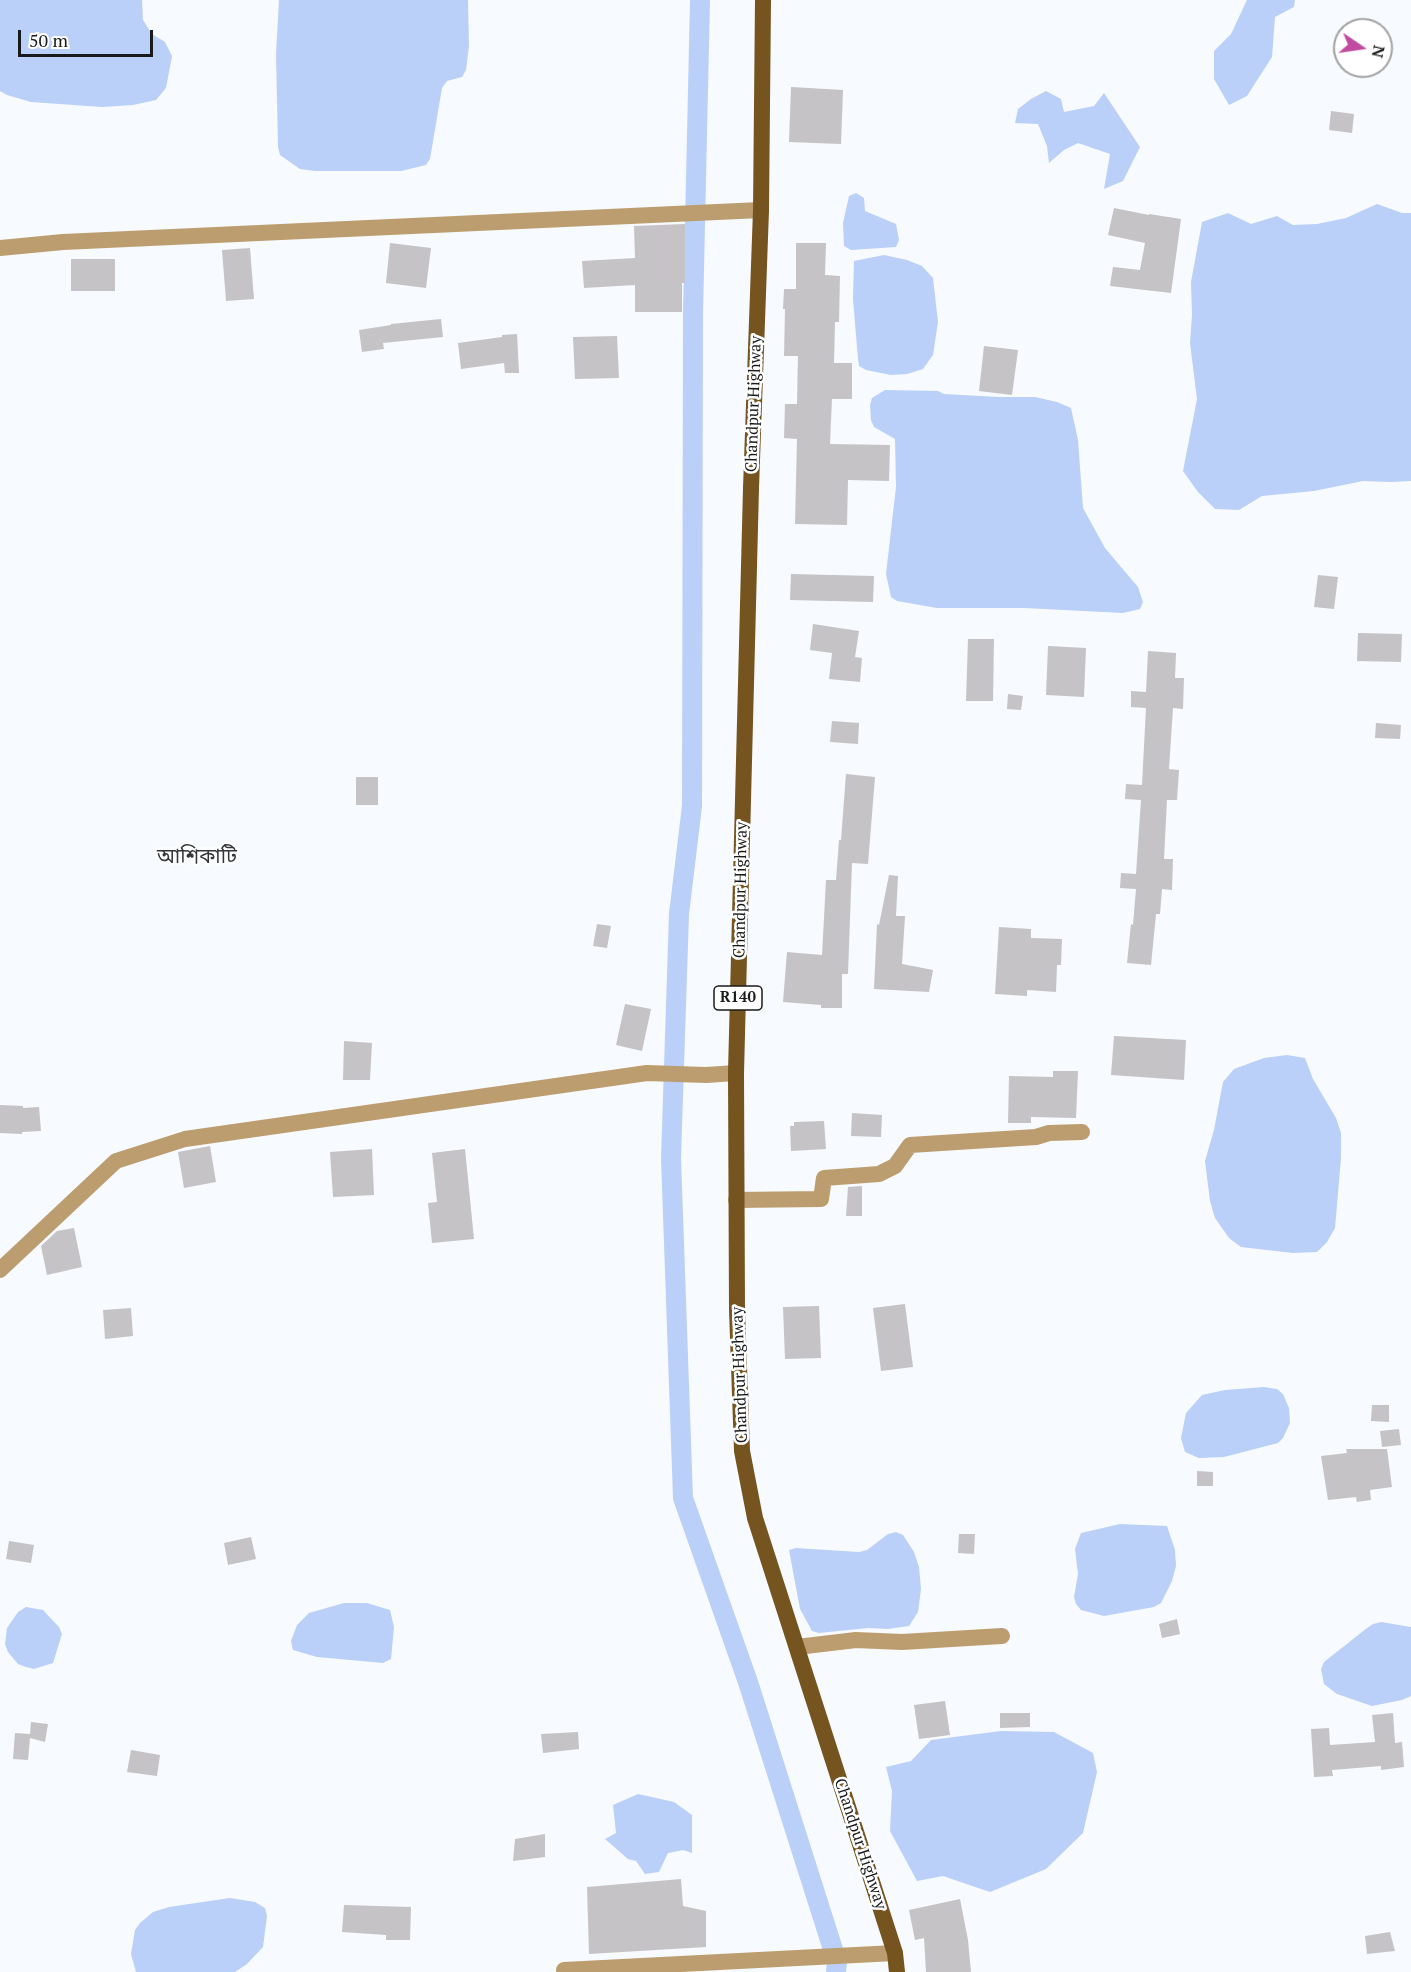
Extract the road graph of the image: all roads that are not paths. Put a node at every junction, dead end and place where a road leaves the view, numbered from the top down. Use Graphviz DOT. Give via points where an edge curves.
graph roads {
  1 [pos="764,0"];
  2 [pos="761,210"];
  3 [pos="0,248"];
  4 [pos="736,1073"];
  5 [pos="1082,1132"];
  6 [pos="736,1200"];
  7 [pos="0,1270"];
  8 [pos="1002,1636"];
  9 [pos="796,1647"];
  10 [pos="895,1953"];
  11 [pos="564,1970"];
  12 [pos="897,1972"];
  1 -- 2 [label="main road, Chandpur Highway / R140"];
  2 -- 3 [label="street"];
  2 -- 4 [label="main road, Chandpur Highway / R140"];
  4 -- 6 [label="main road, Chandpur Highway / R140"];
  4 -- 7 [label="street" via="647,1073 185,1139 116,1161"];
  5 -- 6 [label="street" via="910,1145 896,1166 879,1174 824,1178 821,1199"];
  6 -- 9 [label="main road, Chandpur Highway / R140" via="742,1452 755,1518"];
  8 -- 9 [label="street" via="902,1642 856,1640"];
  9 -- 10 [label="main road, Chandpur Highway / R140"];
  10 -- 11 [label="street"];
  10 -- 12 [label="main road, Chandpur Highway / R140"];
}
